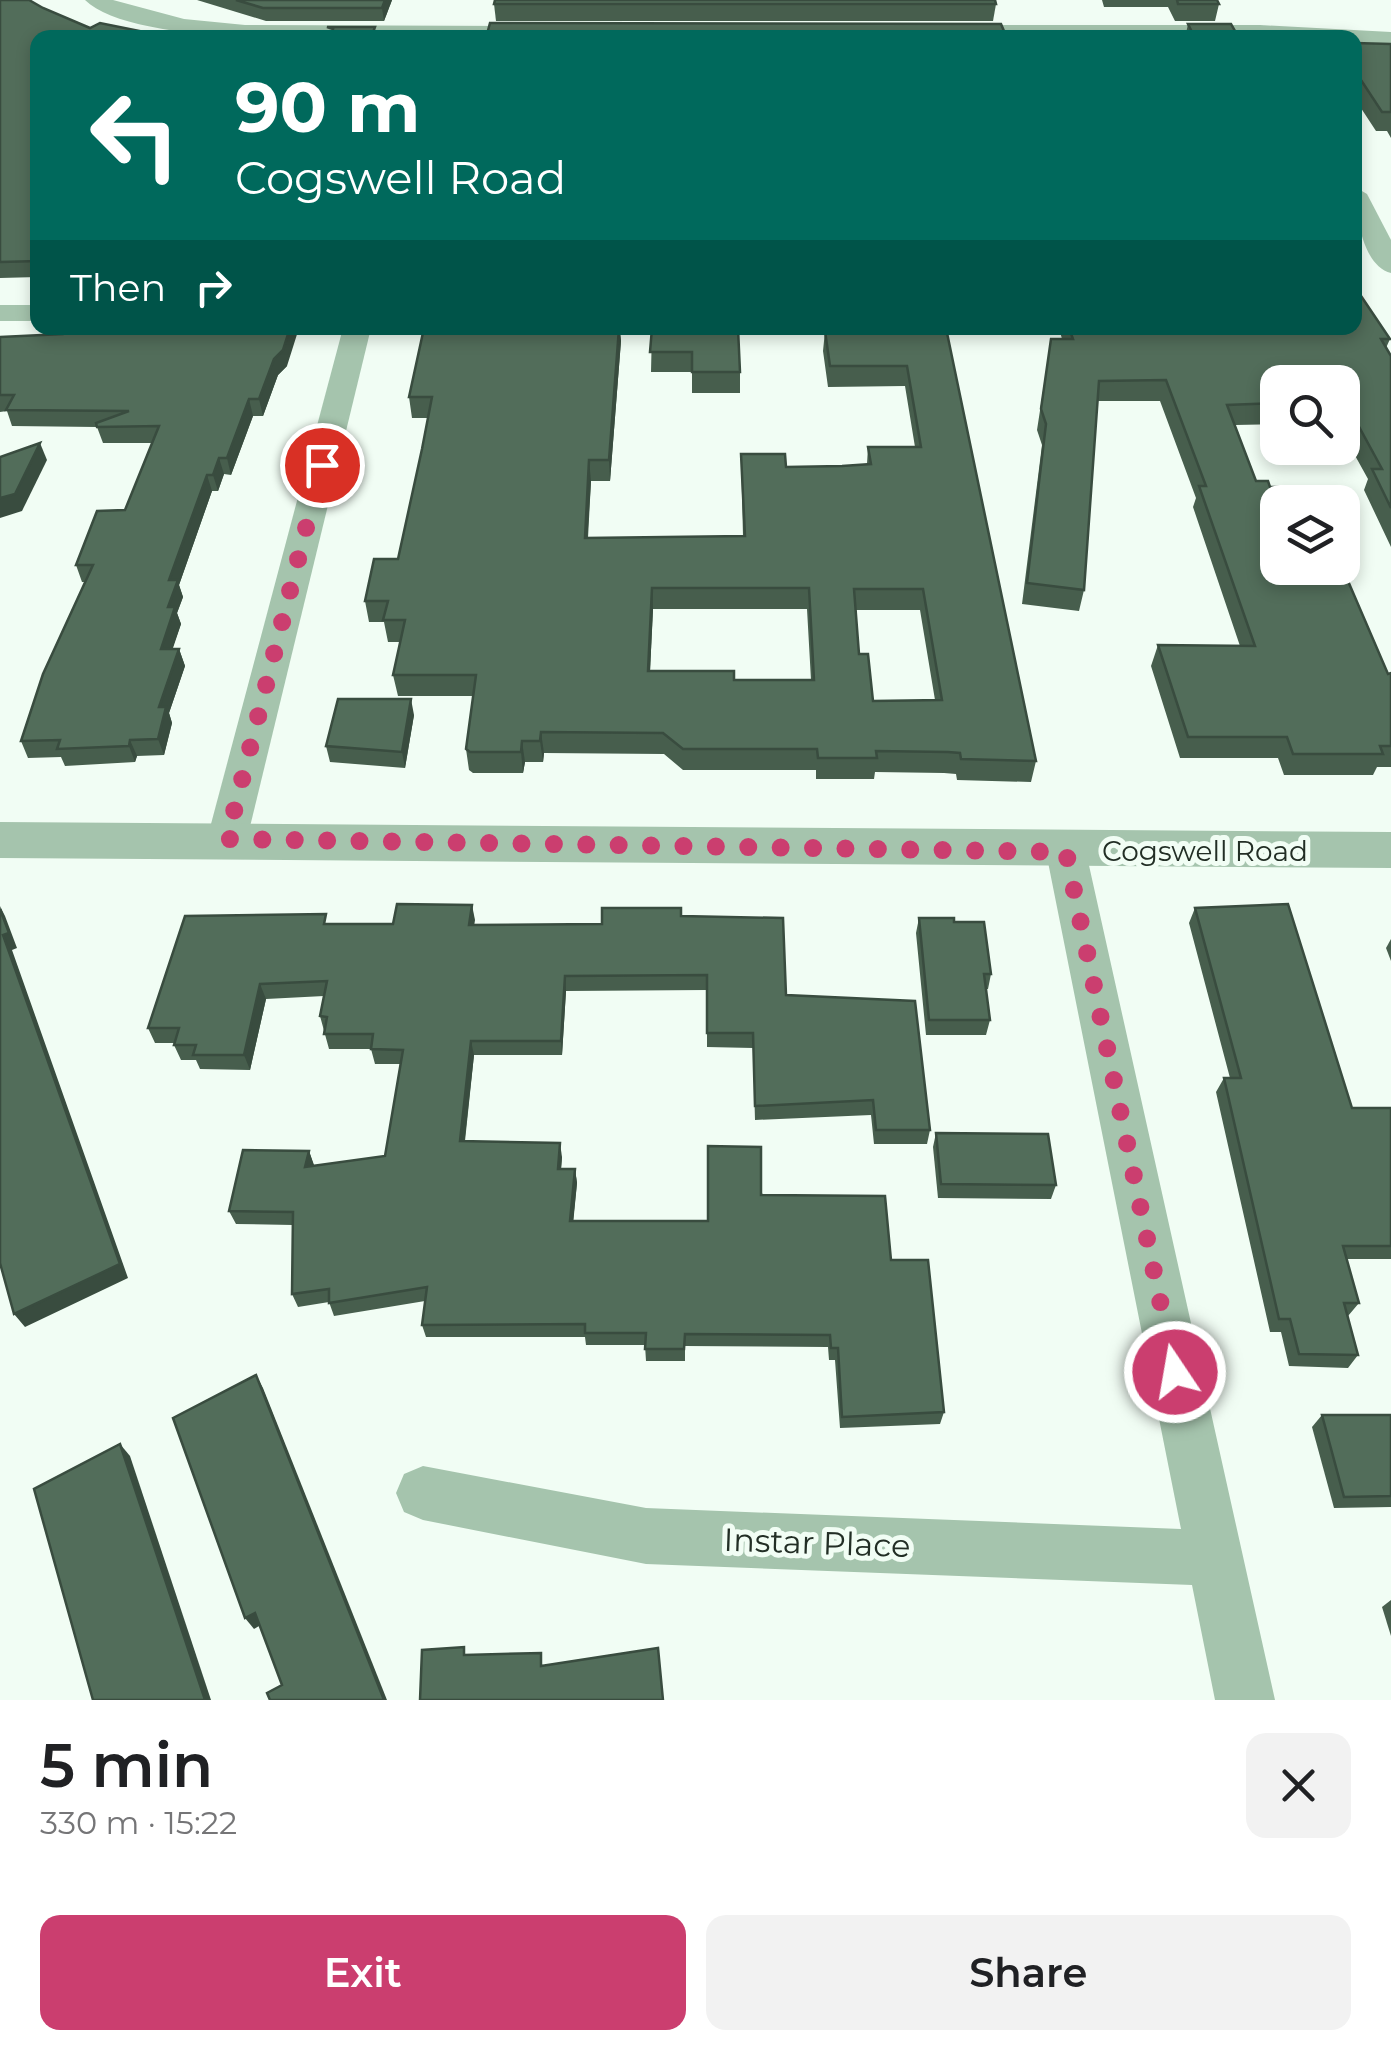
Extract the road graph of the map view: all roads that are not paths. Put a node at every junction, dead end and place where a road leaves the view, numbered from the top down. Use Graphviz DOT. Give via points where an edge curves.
graph roads {
  1 [pos="95,0"];
  2 [pos="442,29"];
  3 [pos="226,30"];
  4 [pos="338,30"];
  5 [pos="481,30"];
  6 [pos="1362,37"];
  7 [pos="1391,38"];
  8 [pos="1362,208"];
  9 [pos="1391,265"];
  10 [pos="0,314"];
  11 [pos="30,314"];
  12 [pos="355,335"];
  13 [pos="227,839"];
  14 [pos="0,840"];
  15 [pos="1391,850"];
  16 [pos="1066,852"];
  17 [pos="424,1492"];
  18 [pos="1214,1558"];
  19 [pos="1245,1700"];
  1 -- 3 [label="street" via="158,21"];
  2 -- 4 [label="street"];
  2 -- 5 [label="street"];
  6 -- 7 [label="street"];
  8 -- 9 [label="street"];
  10 -- 11 [label="street"];
  12 -- 13 [label="street"];
  13 -- 14 [label="street, Cogswell Road"];
  13 -- 16 [label="street, Cogswell Road"];
  15 -- 16 [label="street, Cogswell Road"];
  16 -- 18 [label="street"];
  17 -- 18 [label="street, Instar Place" via="646,1536"];
  18 -- 19 [label="street"];
}
